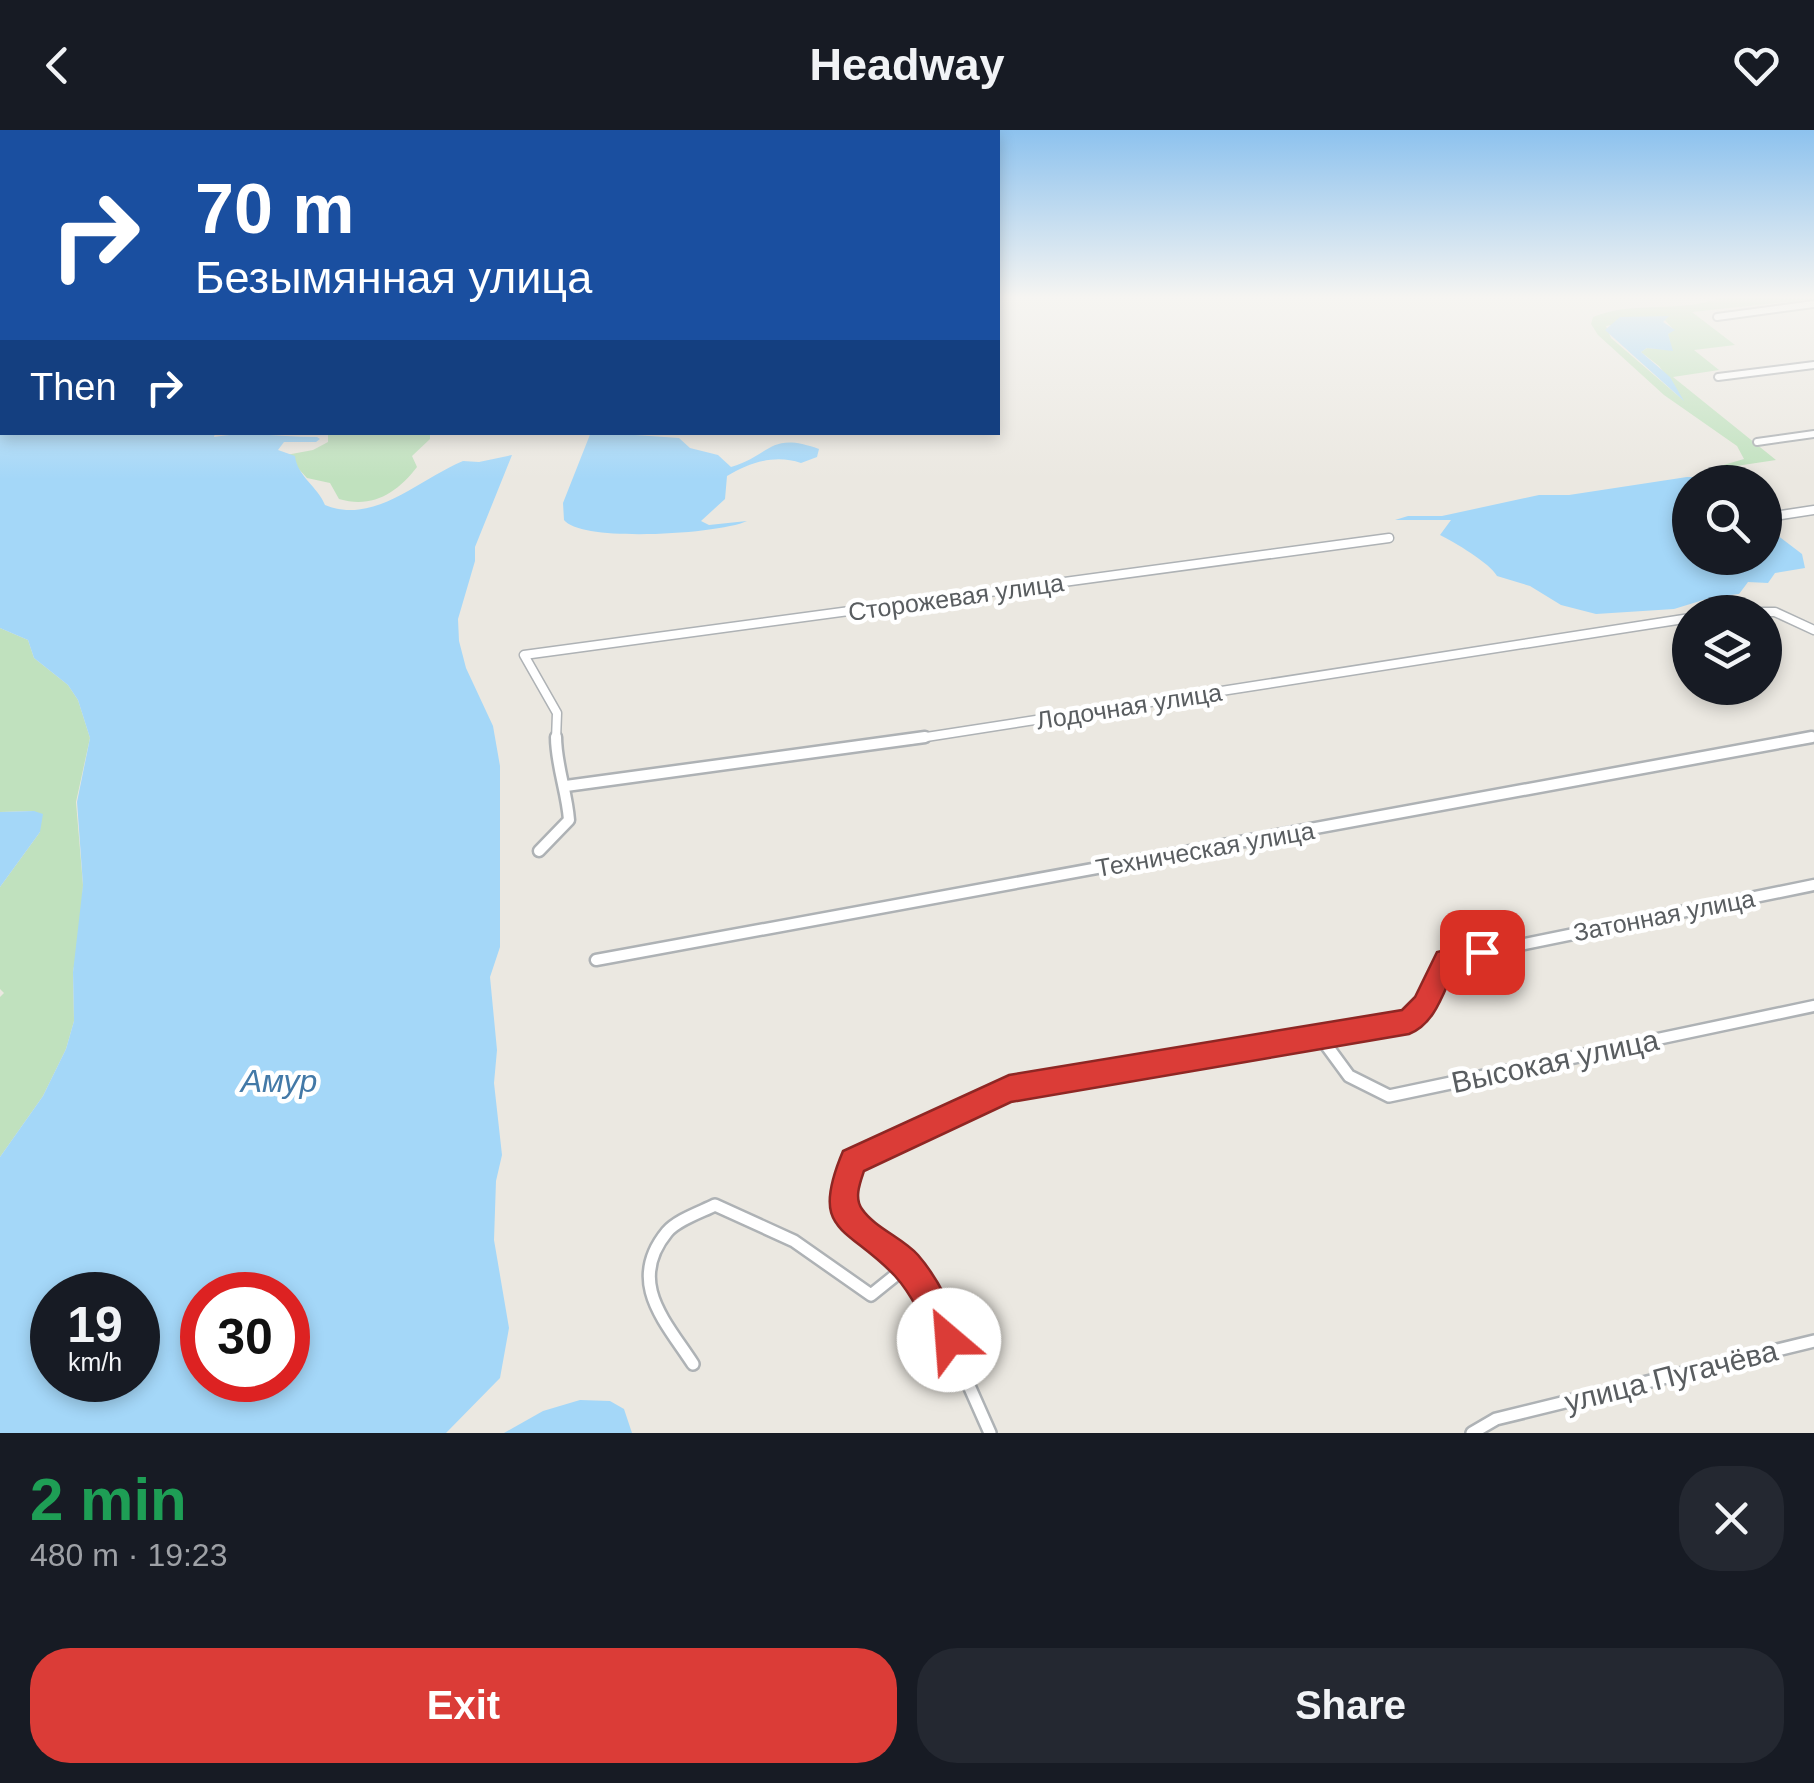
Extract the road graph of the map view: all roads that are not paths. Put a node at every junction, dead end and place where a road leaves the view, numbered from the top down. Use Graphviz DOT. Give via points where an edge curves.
graph roads {
  1 [pos="1814,365"];
  2 [pos="1718,377"];
  3 [pos="1814,434"];
  4 [pos="1757,442"];
  5 [pos="1814,510"];
  6 [pos="1782,515"];
  7 [pos="1389,538"];
  8 [pos="1782,612"];
  9 [pos="1672,621"];
  10 [pos="1814,630"];
  11 [pos="1814,737"];
  12 [pos="566,786"];
  13 [pos="539,851"];
  14 [pos="1814,886"];
  15 [pos="596,960"];
  16 [pos="1814,1006"];
  17 [pos="1320,1034"];
  18 [pos="906,1266"];
  19 [pos="1814,1340"];
  20 [pos="693,1364"];
  21 [pos="990,1433"];
  22 [pos="1472,1433"];
  1 -- 2 [label="street"];
  3 -- 4 [label="street"];
  5 -- 6 [label="street"];
  7 -- 12 [label="street, Сторожевая улица" via="524,655 557,713 556,756"];
  8 -- 10 [label="street"];
  9 -- 12 [label="street, Лодочная улица" via="1003,727"];
  11 -- 15 [label="street, Техническая улица"];
  12 -- 13 [label="street" via="569,820"];
  14 -- 17 [label="street, Затонная улица" via="1446,960 1409,1022"];
  16 -- 17 [label="street, Высокая улица" via="1388,1096 1349,1076"];
  17 -- 18 [label="street, Затонная улица" via="1009,1089 853,1161 842,1191 847,1217"];
  18 -- 20 [label="street" via="871,1294 794,1242 715,1204 668,1230 648,1272 650,1298"];
  18 -- 21 [label="street" via="935,1308"];
  19 -- 22 [label="street, улица Пугачёва" via="1496,1418"];
}
